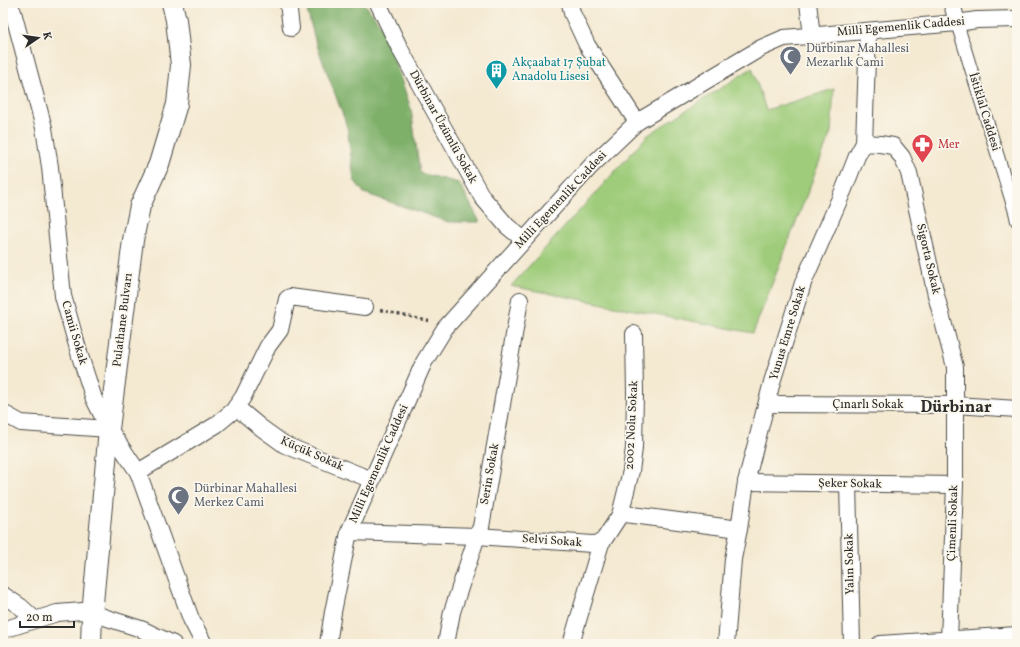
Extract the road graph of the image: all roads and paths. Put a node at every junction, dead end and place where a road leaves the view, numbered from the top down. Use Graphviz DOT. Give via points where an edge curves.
graph roads {
  1 [pos="8,3"];
  2 [pos="172,3"];
  3 [pos="288,3"];
  4 [pos="378,3"];
  5 [pos="570,3"];
  6 [pos="808,3"];
  7 [pos="952,3"];
  8 [pos="1017,19"];
  9 [pos="957,23"];
  10 [pos="291,28"];
  11 [pos="868,31"];
  12 [pos="812,36"];
  13 [pos="637,122"];
  14 [pos="864,143"];
  15 [pos="1017,191"];
  16 [pos="1016,216"];
  17 [pos="524,240"];
  18 [pos="520,300"];
  19 [pos="366,307"];
  20 [pos="448,325"];
  21 [pos="634,334"];
  22 [pos="767,404"];
  23 [pos="955,406"];
  24 [pos="236,407"];
  25 [pos="1017,409"];
  26 [pos="3,413"];
  27 [pos="109,430"];
  28 [pos="138,472"];
  29 [pos="372,480"];
  30 [pos="746,482"];
  31 [pos="848,484"];
  32 [pos="954,485"];
  33 [pos="620,515"];
  34 [pos="739,529"];
  35 [pos="349,532"];
  36 [pos="476,536"];
  37 [pos="601,543"];
  38 [pos="3,594"];
  39 [pos="92,614"];
  40 [pos="34,619"];
  41 [pos="3,630"];
  42 [pos="1017,636"];
  43 [pos="949,640"];
  44 [pos="572,643"];
  45 [pos="91,644"];
  46 [pos="173,644"];
  47 [pos="204,644"];
  48 [pos="328,644"];
  49 [pos="446,644"];
  50 [pos="726,644"];
  51 [pos="852,644"];
  52 [pos="880,644"];
  1 -- 27 [label="street, Camii Sokak" via="13,12 44,128 63,296 94,399"];
  2 -- 27 [label="street, Pulathane Bulvarı" via="181,65 177,104 159,164 140,206 133,240"];
  3 -- 10 [label="street"];
  4 -- 17 [label="street, Dürbinar Üzümlü Sokak" via="400,49 482,197 507,226"];
  5 -- 13 [label="street" via="587,45"];
  6 -- 12 [label="street"];
  7 -- 9 [label="street, İstiklal Caddesi"];
  8 -- 9 [label="street, Milli Egemenlik Caddesi"];
  9 -- 11 [label="street, Milli Egemenlik Caddesi"];
  9 -- 16 [label="street, İstiklal Caddesi"];
  11 -- 12 [label="street, Milli Egemenlik Caddesi"];
  11 -- 14 [label="street, Yunus Emre Sokak"];
  12 -- 13 [label="street, Milli Egemenlik Caddesi" via="784,38 761,48"];
  13 -- 17 [label="street, Milli Egemenlik Caddesi" via="591,166"];
  14 -- 22 [label="street, Yunus Emre Sokak" via="803,284"];
  14 -- 23 [label="street, Sigorta Sokak" via="893,146 909,172 955,367"];
  15 -- 16 [label="street"];
  17 -- 20 [label="street, Milli Egemenlik Caddesi"];
  18 -- 36 [label="street, Serin Sokak" via="481,527"];
  19 -- 20 [label="path"];
  19 -- 24 [label="street" via="290,297 287,299 280,330 268,346"];
  20 -- 29 [label="street, Milli Egemenlik Caddesi" via="424,362"];
  21 -- 33 [label="street, 2002 Nolu Sokak" via="634,448"];
  22 -- 23 [label="street, Çınarlı Sokak"];
  22 -- 30 [label="street, Yunus Emre Sokak"];
  23 -- 25 [label="street, Çınarlı Sokak"];
  23 -- 32 [label="street, Çimenli Sokak"];
  24 -- 28 [label="street" via="216,425"];
  24 -- 29 [label="street, Küçük Sokak" via="285,445"];
  26 -- 27 [label="street" via="22,423"];
  27 -- 28 [label="street, Camii Sokak"];
  27 -- 39 [label="street, Pulathane Bulvarı"];
  28 -- 47 [label="street, Camii Sokak" via="191,619"];
  29 -- 35 [label="street, Milli Egemenlik Caddesi"];
  30 -- 31 [label="street, Şeker Sokak"];
  30 -- 34 [label="street, Yunus Emre Sokak"];
  31 -- 32 [label="street, Şeker Sokak"];
  31 -- 51 [label="street, Yalın Sokak"];
  32 -- 43 [label="street, Çimenli Sokak"];
  33 -- 34 [label="street"];
  33 -- 37 [label="street"];
  34 -- 50 [label="street, Yunus Emre Sokak"];
  35 -- 36 [label="street, Selvi Sokak"];
  35 -- 48 [label="street, Milli Egemenlik Caddesi"];
  36 -- 37 [label="street, Selvi Sokak"];
  36 -- 49 [label="street, Serin Sokak" via="452,612"];
  37 -- 44 [label="street"];
  38 -- 40 [label="street"];
  39 -- 40 [label="street" via="57,613"];
  39 -- 45 [label="street, Pulathane Bulvarı"];
  39 -- 46 [label="street" via="141,629"];
  40 -- 41 [label="street"];
  42 -- 43 [label="street"];
  43 -- 52 [label="street"];
}
